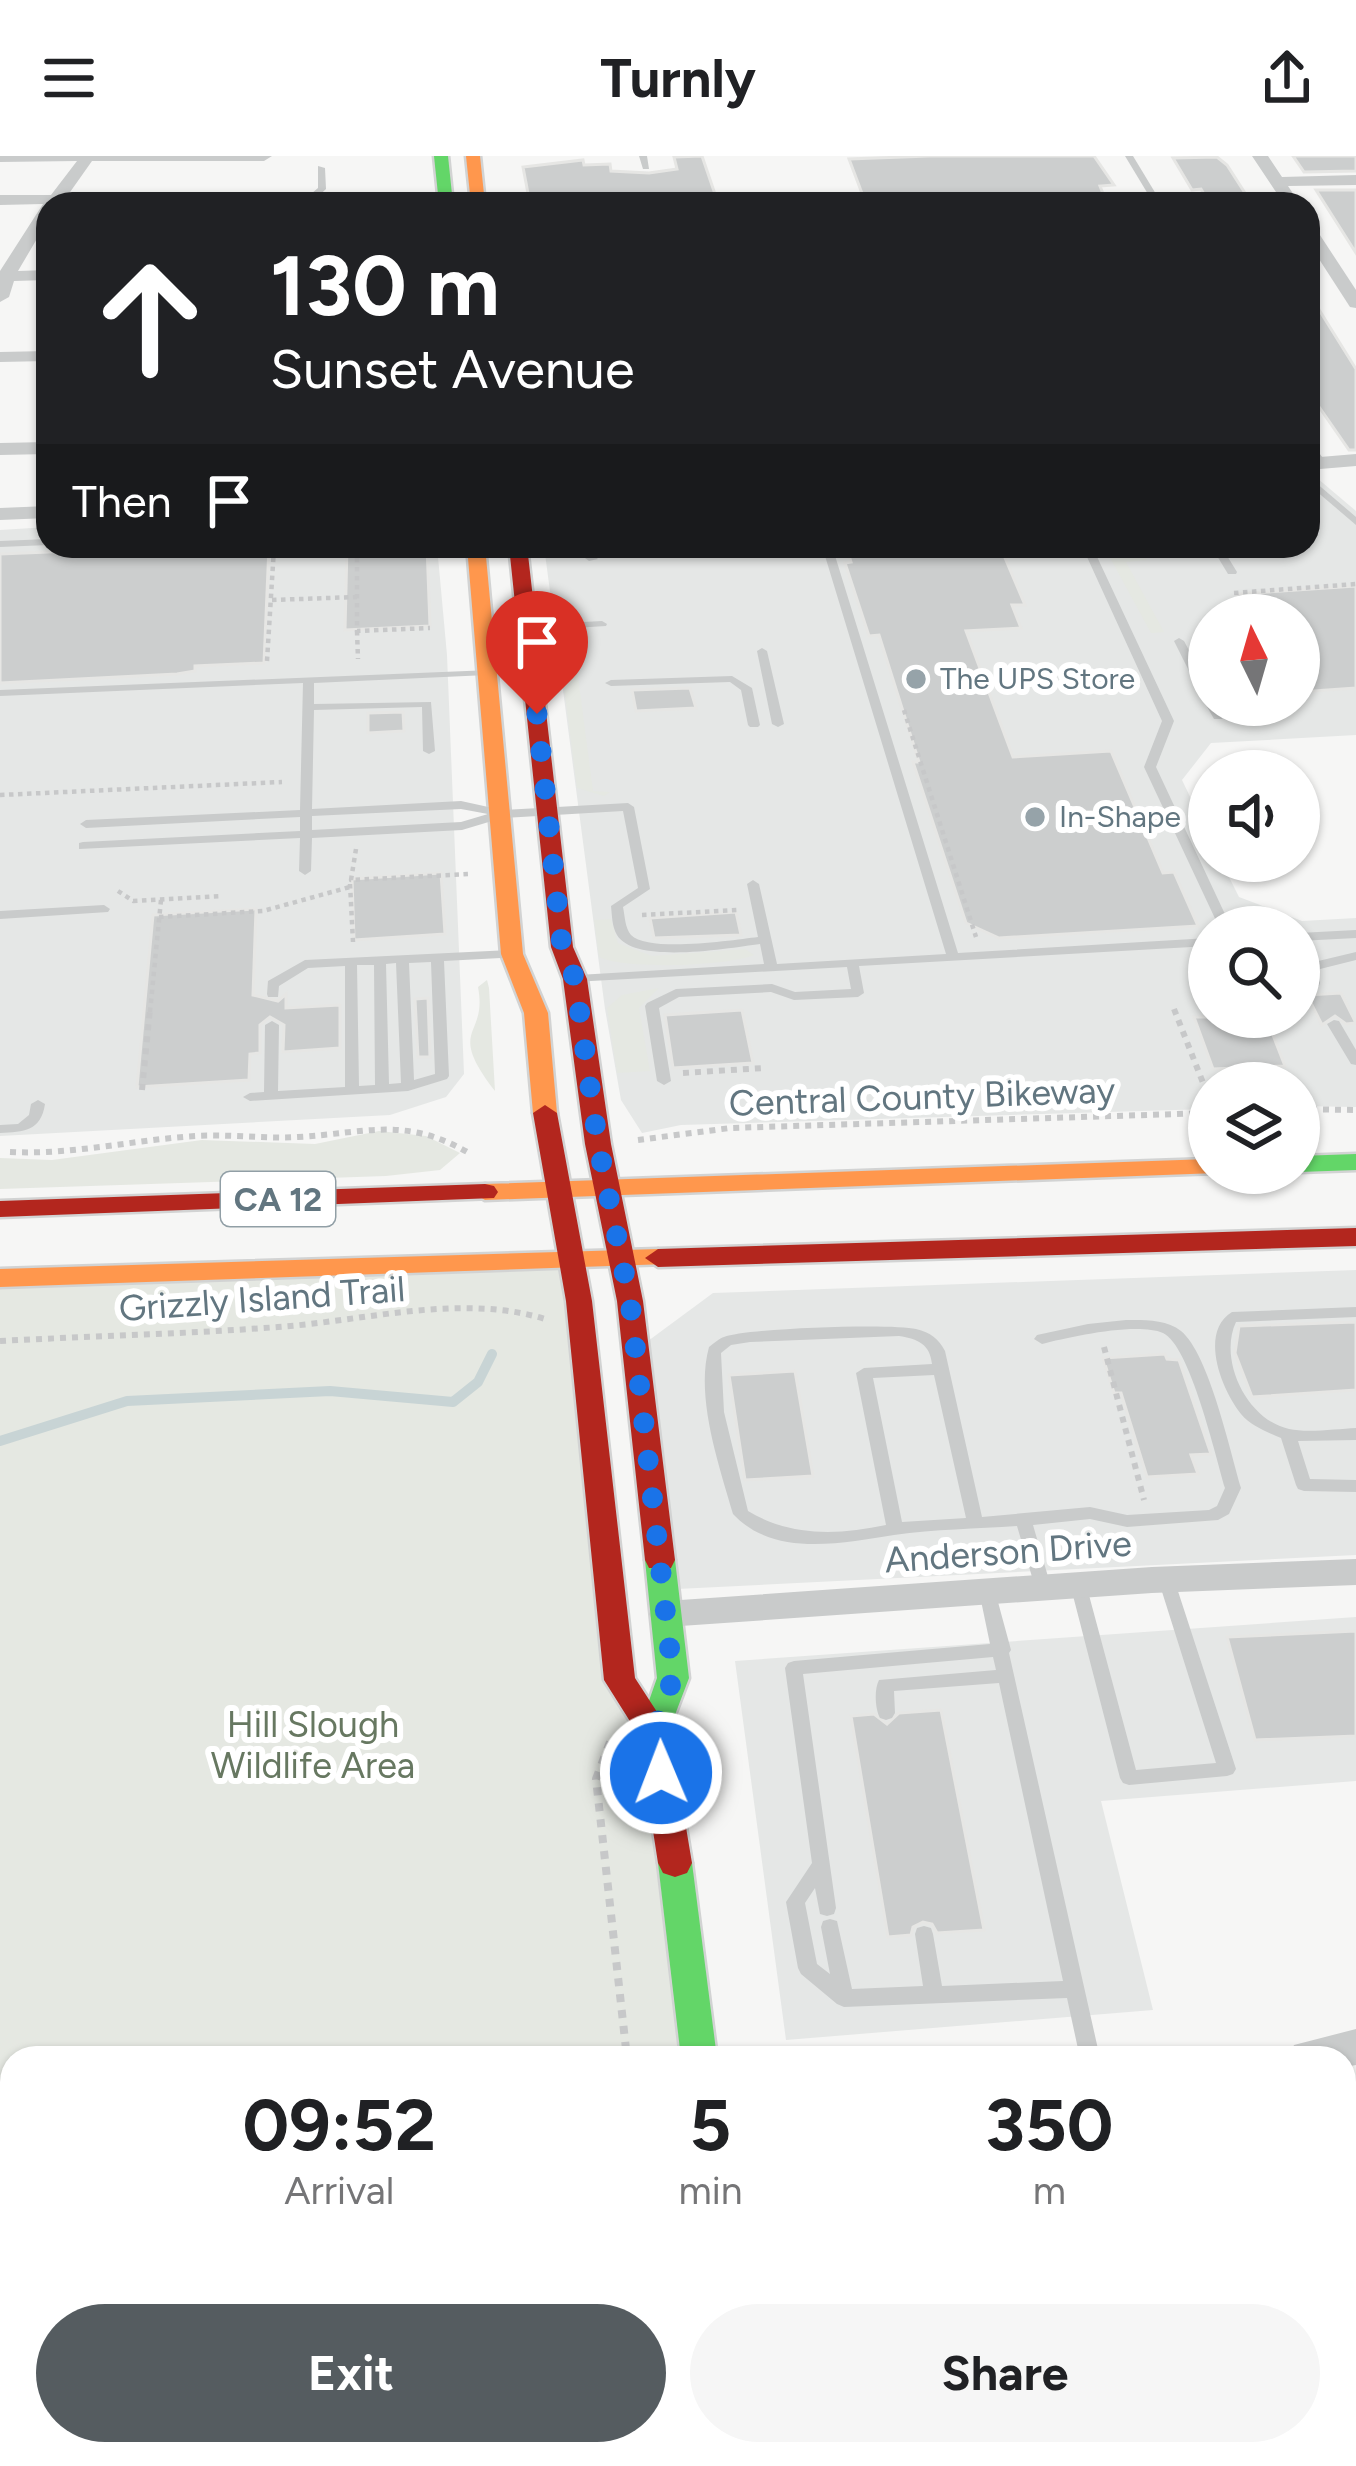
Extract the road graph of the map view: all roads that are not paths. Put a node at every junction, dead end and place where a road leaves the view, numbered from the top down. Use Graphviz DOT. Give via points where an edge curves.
graph roads {
  1 [pos="264,156"];
  2 [pos="441,156"];
  3 [pos="473,156"];
  4 [pos="1129,156"];
  5 [pos="1260,156"];
  6 [pos="0,157"];
  7 [pos="63,158"];
  8 [pos="87,158"];
  9 [pos="321,168"];
  10 [pos="1356,180"];
  11 [pos="1278,182"];
  12 [pos="43,192"];
  13 [pos="64,192"];
  14 [pos="319,192"];
  15 [pos="445,192"];
  16 [pos="477,192"];
  17 [pos="1151,192"];
  18 [pos="1284,192"];
  19 [pos="0,200"];
  20 [pos="36,202"];
  21 [pos="36,219"];
  22 [pos="1320,247"];
  23 [pos="1326,256"];
  24 [pos="1356,256"];
  25 [pos="36,275"];
  26 [pos="4,276"];
  27 [pos="0,297"];
  28 [pos="1356,303"];
  29 [pos="36,356"];
  30 [pos="0,357"];
  31 [pos="36,448"];
  32 [pos="0,449"];
  33 [pos="1356,460"];
  34 [pos="1320,467"];
  35 [pos="1320,479"];
  36 [pos="36,512"];
  37 [pos="0,514"];
  38 [pos="1356,522"];
  39 [pos="36,542"];
  40 [pos="0,544"];
  41 [pos="477,558"];
  42 [pos="519,558"];
  43 [pos="590,558"];
  44 [pos="831,558"];
  45 [pos="1093,558"];
  46 [pos="1223,558"];
  47 [pos="593,560"];
  48 [pos="1232,572"];
  49 [pos="602,624"];
  50 [pos="526,628"];
  51 [pos="1179,641"];
  52 [pos="762,651"];
  53 [pos="1188,658"];
  54 [pos="488,672"];
  55 [pos="309,680"];
  56 [pos="610,683"];
  57 [pos="0,693"];
  58 [pos="309,707"];
  59 [pos="778,724"];
  60 [pos="754,725"];
  61 [pos="429,751"];
  62 [pos="306,812"];
  63 [pos="550,812"];
  64 [pos="501,814"];
  65 [pos="86,824"];
  66 [pos="305,834"];
  67 [pos="83,847"];
  68 [pos="305,871"];
  69 [pos="753,884"];
  70 [pos="1215,906"];
  71 [pos="104,910"];
  72 [pos="0,915"];
  73 [pos="1356,934"];
  74 [pos="1320,937"];
  75 [pos="765,940"];
  76 [pos="1188,943"];
  77 [pos="512,954"];
  78 [pos="952,956"];
  79 [pos="1356,956"];
  80 [pos="436,958"];
  81 [pos="402,959"];
  82 [pos="380,960"];
  83 [pos="351,962"];
  84 [pos="852,962"];
  85 [pos="1320,965"];
  86 [pos="771,967"];
  87 [pos="575,979"];
  88 [pos="272,994"];
  89 [pos="1334,1024"];
  90 [pos="272,1025"];
  91 [pos="1356,1061"];
  92 [pos="664,1081"];
  93 [pos="408,1087"];
  94 [pos="382,1089"];
  95 [pos="352,1090"];
  96 [pos="271,1095"];
  97 [pos="250,1097"];
  98 [pos="38,1104"];
  99 [pos="0,1129"];
  100 [pos="1356,1162"];
  101 [pos="1320,1163"];
  102 [pos="1188,1168"];
  103 [pos="607,1187"];
  104 [pos="556,1188"];
  105 [pos="0,1209"];
  106 [pos="1356,1237"];
  107 [pos="620,1256"];
  108 [pos="570,1258"];
  109 [pos="0,1278"];
  110 [pos="1356,1312"];
  111 [pos="1042,1339"];
  112 [pos="940,1369"];
  113 [pos="1356,1434"];
  114 [pos="1288,1435"];
  115 [pos="598,1484"];
  116 [pos="1356,1486"];
  117 [pos="1023,1520"];
  118 [pos="976,1524"];
  119 [pos="895,1529"];
  120 [pos="1356,1572"];
  121 [pos="1166,1579"];
  122 [pos="1078,1585"];
  123 [pos="1043,1587"];
  124 [pos="987,1591"];
  125 [pos="666,1614"];
  126 [pos="1002,1650"];
  127 [pos="1007,1676"];
  128 [pos="886,1713"];
  129 [pos="654,1732"];
  130 [pos="821,1864"];
  131 [pos="924,1934"];
  132 [pos="1073,1989"];
  133 [pos="934,1993"];
  134 [pos="844,1998"];
  135 [pos="698,2046"];
  136 [pos="1087,2046"];
  1 -- 8 [label="street"];
  2 -- 15 [label="main road"];
  3 -- 16 [label="main road"];
  4 -- 17 [label="lane"];
  5 -- 11 [label="street"];
  6 -- 7 [label="street"];
  7 -- 8 [label="street"];
  7 -- 12 [label="street"];
  8 -- 13 [label="street"];
  9 -- 14 [label="lane"];
  10 -- 11 [label="street"];
  11 -- 18 [label="street"];
  19 -- 20 [label="street"];
  21 -- 26 [label="street"];
  22 -- 23 [label="street"];
  23 -- 24 [label="street"];
  23 -- 28 [label="street"];
  25 -- 26 [label="street"];
  26 -- 27 [label="street"];
  29 -- 30 [label="street"];
  31 -- 32 [label="street"];
  33 -- 34 [label="street"];
  35 -- 38 [label="lane"];
  36 -- 37 [label="street"];
  39 -- 40 [label="lane"];
  41 -- 54 [label="main road"];
  42 -- 50 [label="main road"];
  43 -- 47 [label="lane"];
  44 -- 78 [label="lane"];
  45 -- 70 [label="lane" via="1168,721 1150,767"];
  46 -- 48 [label="lane"];
  49 -- 50 [label="lane"];
  50 -- 63 [label="main road"];
  51 -- 53 [label="lane"];
  52 -- 59 [label="lane"];
  54 -- 55 [label="lane"];
  54 -- 64 [label="main road"];
  55 -- 57 [label="lane"];
  55 -- 58 [label="lane"];
  56 -- 60 [label="lane" via="732,679 746,688"];
  58 -- 61 [label="lane" via="427,704"];
  58 -- 62 [label="lane"];
  62 -- 64 [label="lane" via="461,805"];
  62 -- 65 [label="lane"];
  62 -- 66 [label="lane"];
  63 -- 64 [label="lane"];
  63 -- 75 [label="lane" via="628,807 644,889 622,901 621,933 646,948"];
  63 -- 87 [label="main road" via="562,947"];
  64 -- 66 [label="lane" via="462,826"];
  64 -- 77 [label="main road"];
  66 -- 67 [label="lane"];
  66 -- 68 [label="lane"];
  69 -- 75 [label="lane"];
  71 -- 72 [label="lane"];
  73 -- 74 [label="lane"];
  75 -- 86 [label="lane"];
  76 -- 78 [label="lane"];
  77 -- 80 [label="lane"];
  77 -- 104 [label="main road" via="536,1013"];
  78 -- 84 [label="lane"];
  79 -- 85 [label="lane"];
  80 -- 81 [label="lane"];
  80 -- 93 [label="lane" via="442,1076"];
  81 -- 82 [label="lane"];
  81 -- 93 [label="lane"];
  82 -- 83 [label="lane"];
  82 -- 94 [label="lane"];
  83 -- 88 [label="lane" via="304,964 273,984"];
  83 -- 95 [label="lane"];
  84 -- 86 [label="lane"];
  84 -- 92 [label="lane" via="858,993 794,996 772,988 660,998 652,1015"];
  86 -- 87 [label="lane"];
  87 -- 103 [label="main road"];
  89 -- 91 [label="lane"];
  90 -- 96 [label="lane"];
  93 -- 94 [label="lane"];
  94 -- 95 [label="lane"];
  95 -- 96 [label="lane"];
  96 -- 97 [label="lane"];
  98 -- 99 [label="lane" via="21,1128"];
  100 -- 101 [label="main road"];
  102 -- 103 [label="main road, CA 12"];
  103 -- 104 [label="main road, CA 12"];
  103 -- 107 [label="main road"];
  104 -- 105 [label="main road, CA 12"];
  104 -- 108 [label="main road"];
  106 -- 107 [label="main road, CA 12"];
  107 -- 108 [label="main road, CA 12"];
  107 -- 125 [label="main road"];
  108 -- 109 [label="main road, CA 12"];
  108 -- 115 [label="main road"];
  110 -- 114 [label="lane" via="1225,1322 1220,1341 1241,1403"];
  111 -- 117 [label="lane" via="1090,1329 1172,1331 1188,1352 1233,1488 1212,1516"];
  112 -- 118 [label="lane"];
  112 -- 119 [label="lane" via="864,1373"];
  112 -- 119 [label="lane" via="934,1342 899,1331 750,1337 714,1351 741,1514 775,1535 802,1538"];
  113 -- 114 [label="lane"];
  114 -- 116 [label="lane" via="1304,1485"];
  115 -- 125 [label="main road" via="624,1506 633,1598"];
  115 -- 129 [label="main road" via="620,1680"];
  117 -- 118 [label="lane"];
  117 -- 123 [label="lane"];
  118 -- 119 [label="lane"];
  120 -- 121 [label="street, Anderson Drive"];
  121 -- 122 [label="street, Anderson Drive"];
  121 -- 122 [label="lane" via="1227,1768 1129,1778"];
  122 -- 123 [label="street, Anderson Drive"];
  123 -- 124 [label="street, Anderson Drive"];
  124 -- 125 [label="street, Anderson Drive"];
  124 -- 126 [label="lane"];
  125 -- 129 [label="main road" via="673,1678"];
  126 -- 127 [label="lane"];
  126 -- 130 [label="lane" via="794,1668"];
  127 -- 128 [label="lane" via="885,1685"];
  127 -- 132 [label="lane"];
  129 -- 135 [label="main road"];
  130 -- 134 [label="lane"];
  130 -- 134 [label="lane" via="795,1902 808,1968"];
  131 -- 133 [label="lane"];
  132 -- 133 [label="lane"];
  132 -- 136 [label="lane"];
  133 -- 134 [label="lane"];
}
